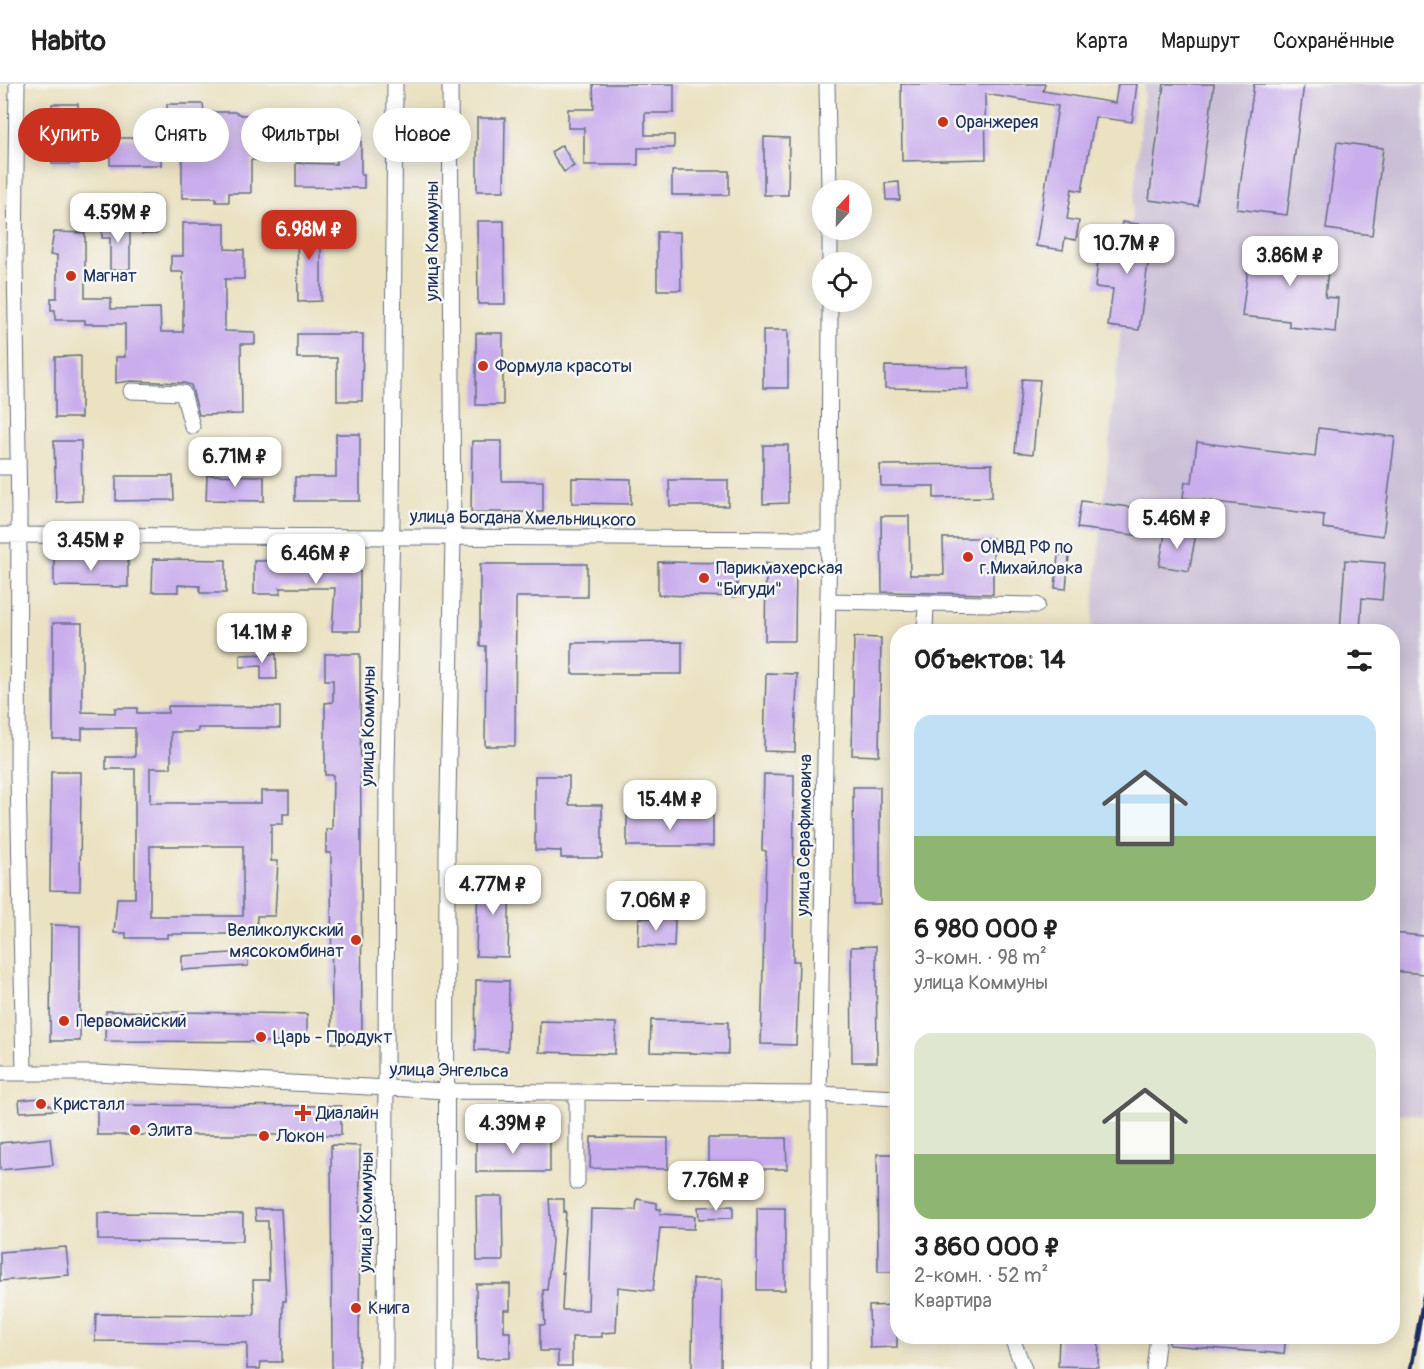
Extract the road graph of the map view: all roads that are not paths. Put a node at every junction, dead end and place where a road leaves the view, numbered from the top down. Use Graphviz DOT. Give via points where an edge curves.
graph roads {
  1 [pos="17,84"];
  2 [pos="394,84"];
  3 [pos="450,84"];
  4 [pos="827,84"];
  5 [pos="829,180"];
  6 [pos="7,258"];
  7 [pos="830,312"];
  8 [pos="131,391"];
  9 [pos="192,426"];
  10 [pos="0,467"];
  11 [pos="18,467"];
  12 [pos="19,534"];
  13 [pos="0,535"];
  14 [pos="391,536"];
  15 [pos="453,538"];
  16 [pos="829,539"];
  17 [pos="828,601"];
  18 [pos="926,603"];
  19 [pos="1037,605"];
  20 [pos="925,624"];
  21 [pos="24,1071"];
  22 [pos="0,1073"];
  23 [pos="387,1089"];
  24 [pos="447,1091"];
  25 [pos="577,1092"];
  26 [pos="819,1094"];
  27 [pos="890,1098"];
  28 [pos="577,1182"];
  29 [pos="1014,1344"];
  30 [pos="1157,1344"];
  31 [pos="385,1369"];
  32 [pos="446,1369"];
  33 [pos="819,1369"];
  34 [pos="1024,1369"];
  35 [pos="1154,1369"];
  1 -- 6 [label="street"];
  2 -- 14 [label="street, улица Коммуны"];
  3 -- 15 [label="street, улица Коммуны"];
  4 -- 5 [label="street"];
  6 -- 11 [label="street"];
  7 -- 16 [label="street, улица Серафимовича"];
  8 -- 9 [label="street" via="183,393"];
  10 -- 11 [label="street"];
  11 -- 12 [label="street"];
  12 -- 13 [label="street, улица Богдана Хмельницкого"];
  12 -- 14 [label="street, улица Богдана Хмельницкого"];
  12 -- 21 [label="street" via="18,775"];
  14 -- 15 [label="street, улица Богдана Хмельницкого"];
  14 -- 23 [label="street, улица Коммуны"];
  15 -- 16 [label="street, улица Богдана Хмельницкого"];
  15 -- 24 [label="street, улица Коммуны"];
  16 -- 17 [label="street, улица Серафимовича"];
  17 -- 18 [label="street"];
  17 -- 26 [label="street, улица Серафимовича"];
  18 -- 19 [label="street"];
  18 -- 20 [label="street"];
  21 -- 22 [label="street, улица Энгельса"];
  21 -- 23 [label="street, улица Энгельса"];
  23 -- 24 [label="street, улица Энгельса"];
  23 -- 31 [label="street, улица Коммуны"];
  24 -- 25 [label="street, улица Энгельса"];
  24 -- 32 [label="street, улица Коммуны"];
  25 -- 26 [label="street, улица Энгельса"];
  25 -- 28 [label="street"];
  26 -- 27 [label="street, улица Энгельса"];
  26 -- 33 [label="street, улица Серафимовича"];
  29 -- 34 [label="street"];
  30 -- 35 [label="street"];
}
